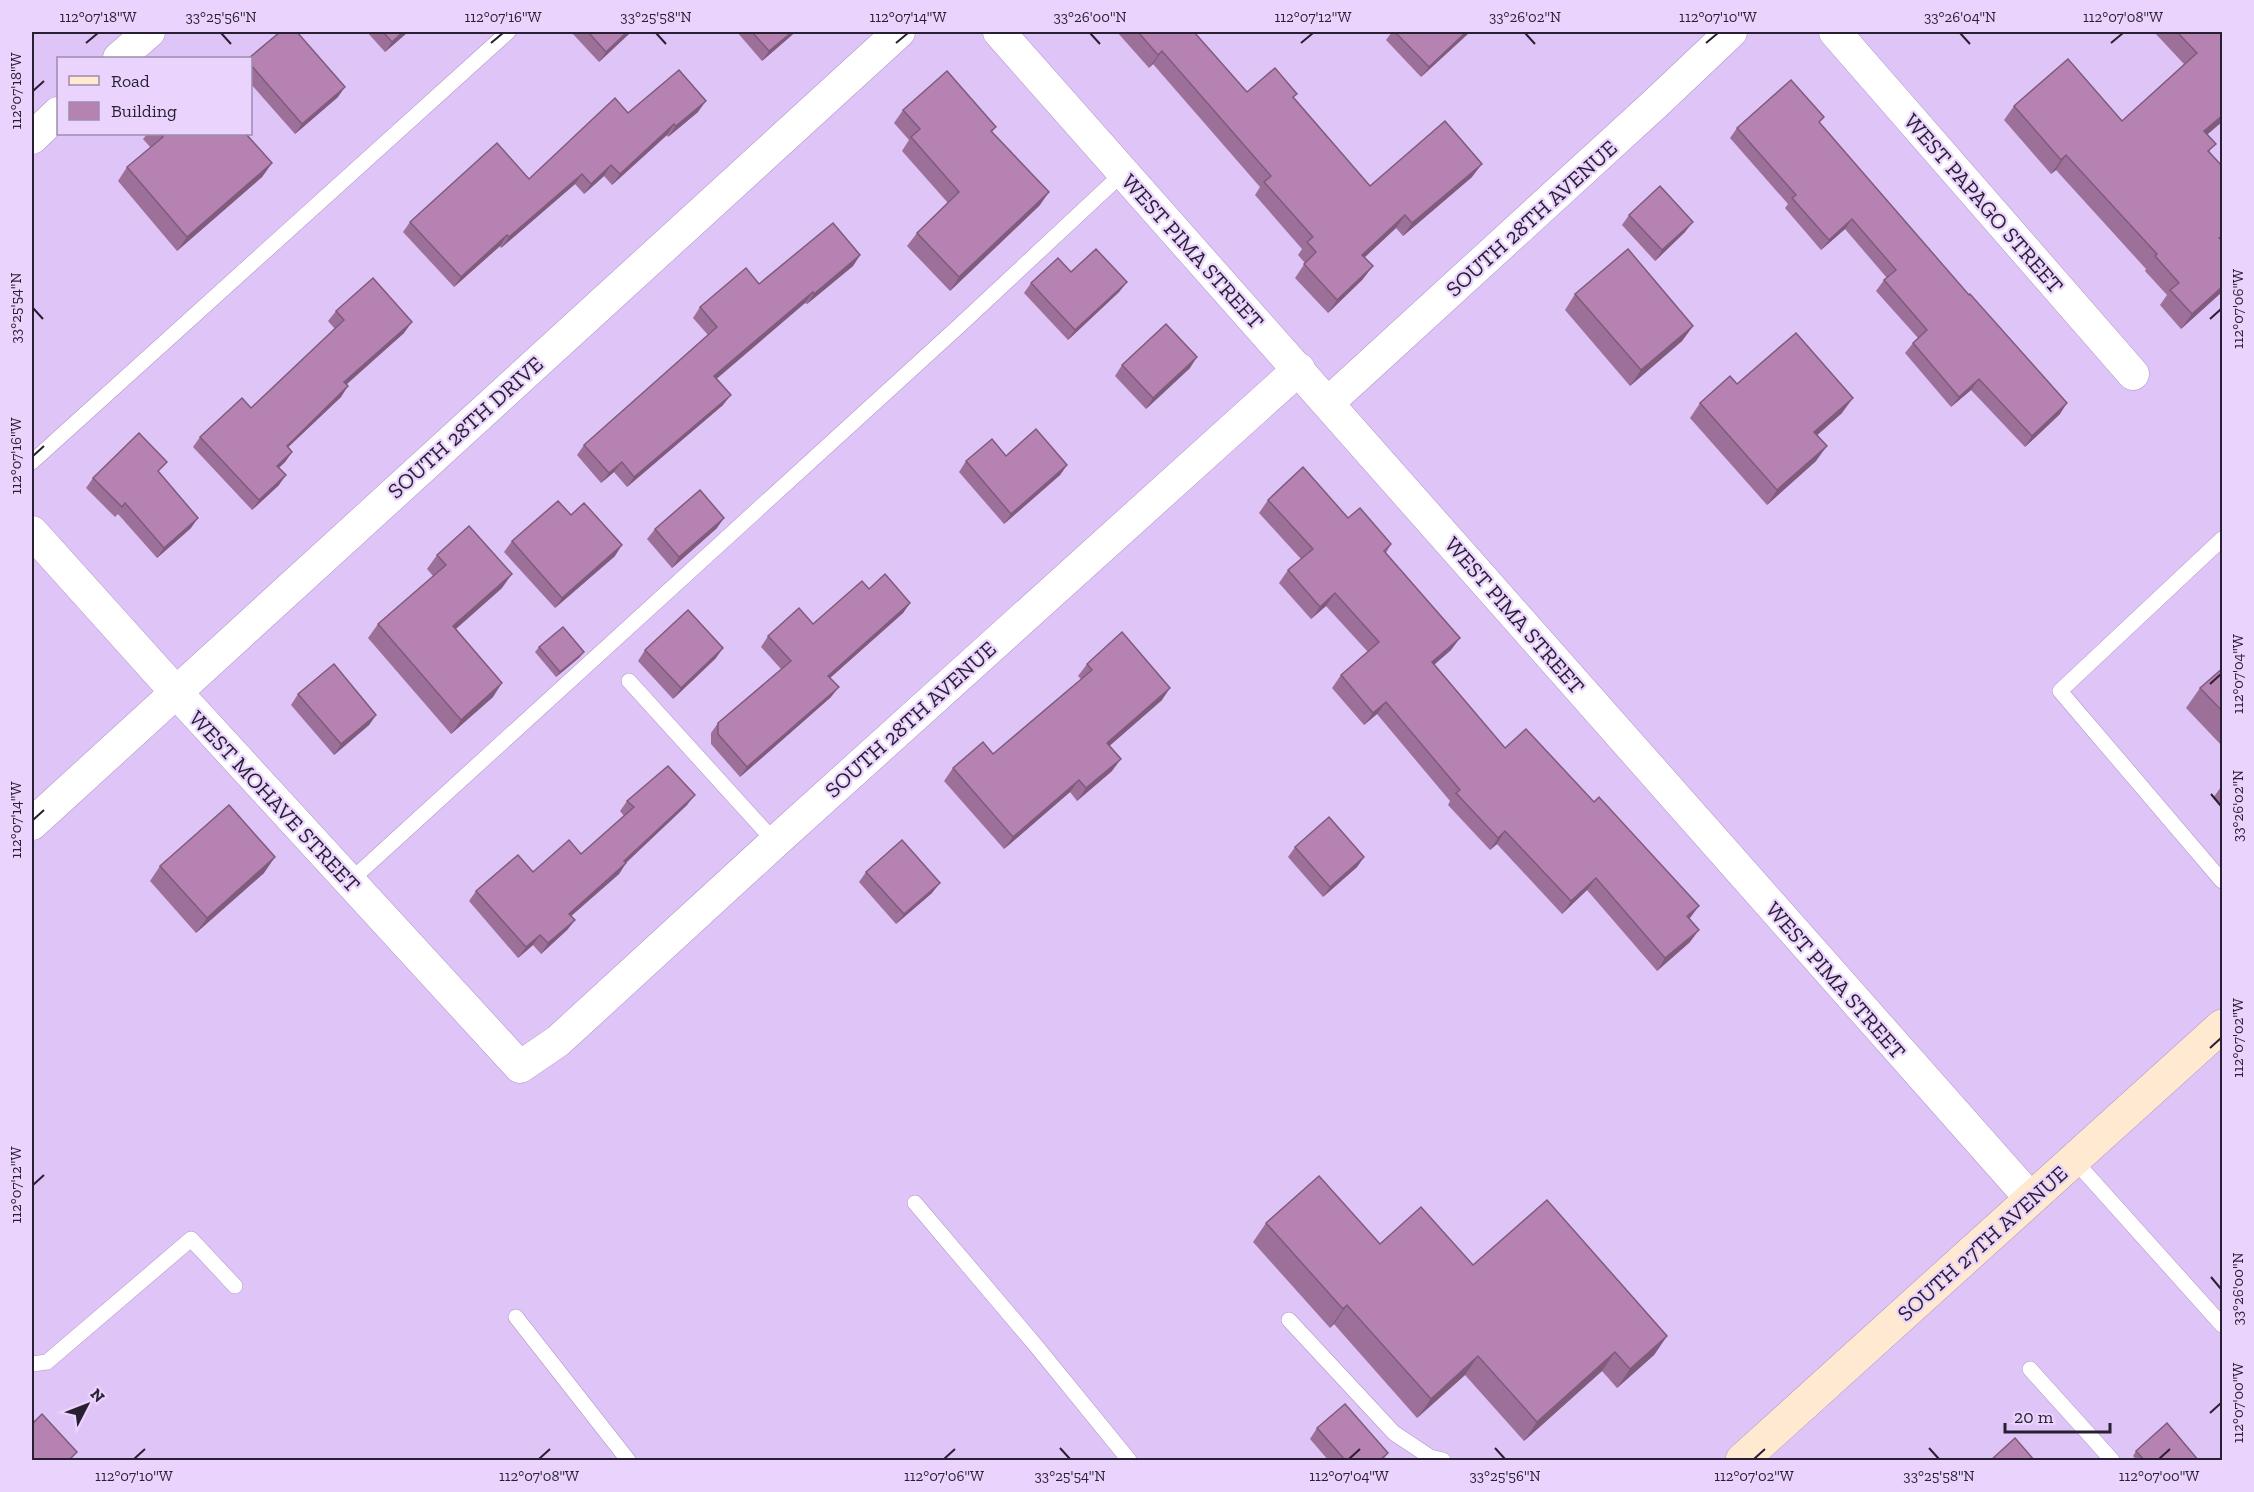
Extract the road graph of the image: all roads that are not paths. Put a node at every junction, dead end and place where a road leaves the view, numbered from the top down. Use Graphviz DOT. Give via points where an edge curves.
graph roads {
  1 [pos="149,32"];
  2 [pos="508,32"];
  3 [pos="899,32"];
  4 [pos="999,32"];
  5 [pos="1835,32"];
  6 [pos="1719,36"];
  7 [pos="120,57"];
  8 [pos="57,114"];
  9 [pos="32,138"];
  10 [pos="1123,173"];
  11 [pos="1299,369"];
  12 [pos="2133,374"];
  13 [pos="1328,403"];
  14 [pos="32,462"];
  15 [pos="32,532"];
  16 [pos="2223,539"];
  17 [pos="629,681"];
  18 [pos="174,692"];
  19 [pos="32,824"];
  20 [pos="775,842"];
  21 [pos="2223,881"];
  22 [pos="349,882"];
  23 [pos="2223,1026"];
  24 [pos="520,1067"];
  25 [pos="2074,1160"];
  26 [pos="2031,1199"];
  27 [pos="915,1203"];
  28 [pos="235,1286"];
  29 [pos="516,1317"];
  30 [pos="1288,1320"];
  31 [pos="2223,1325"];
  32 [pos="32,1364"];
  33 [pos="2030,1369"];
  34 [pos="628,1461"];
  35 [pos="1129,1461"];
  36 [pos="1443,1461"];
  37 [pos="1742,1461"];
  38 [pos="2112,1461"];
  1 -- 7 [label="street"];
  2 -- 14 [label="lane"];
  3 -- 18 [label="street, SOUTH 28TH DRIVE"];
  4 -- 10 [label="street, WEST PIMA STREET"];
  5 -- 12 [label="street, WEST PAPAGO STREET"];
  6 -- 13 [label="street, SOUTH 28TH AVENUE"];
  8 -- 9 [label="street"];
  10 -- 11 [label="street, WEST PIMA STREET"];
  10 -- 22 [label="lane"];
  11 -- 13 [label="street, WEST PIMA STREET"];
  11 -- 20 [label="street, SOUTH 28TH AVENUE"];
  13 -- 26 [label="street, WEST PIMA STREET"];
  15 -- 18 [label="street, WEST MOHAVE STREET"];
  16 -- 21 [label="lane" via="2060,691"];
  17 -- 20 [label="lane"];
  18 -- 19 [label="street, SOUTH 28TH DRIVE"];
  18 -- 22 [label="street, WEST MOHAVE STREET"];
  20 -- 24 [label="street, SOUTH 28TH AVENUE" via="558,1041"];
  22 -- 24 [label="street, WEST MOHAVE STREET"];
  23 -- 25 [label="main road, SOUTH 27TH AVENUE"];
  25 -- 26 [label="main road, SOUTH 27TH AVENUE"];
  25 -- 31 [label="lane"];
  26 -- 37 [label="main road, SOUTH 27TH AVENUE"];
  27 -- 35 [label="lane"];
  28 -- 32 [label="lane" via="191,1239 47,1362"];
  29 -- 34 [label="lane"];
  30 -- 36 [label="lane" via="1394,1434"];
  33 -- 38 [label="lane"];
}
